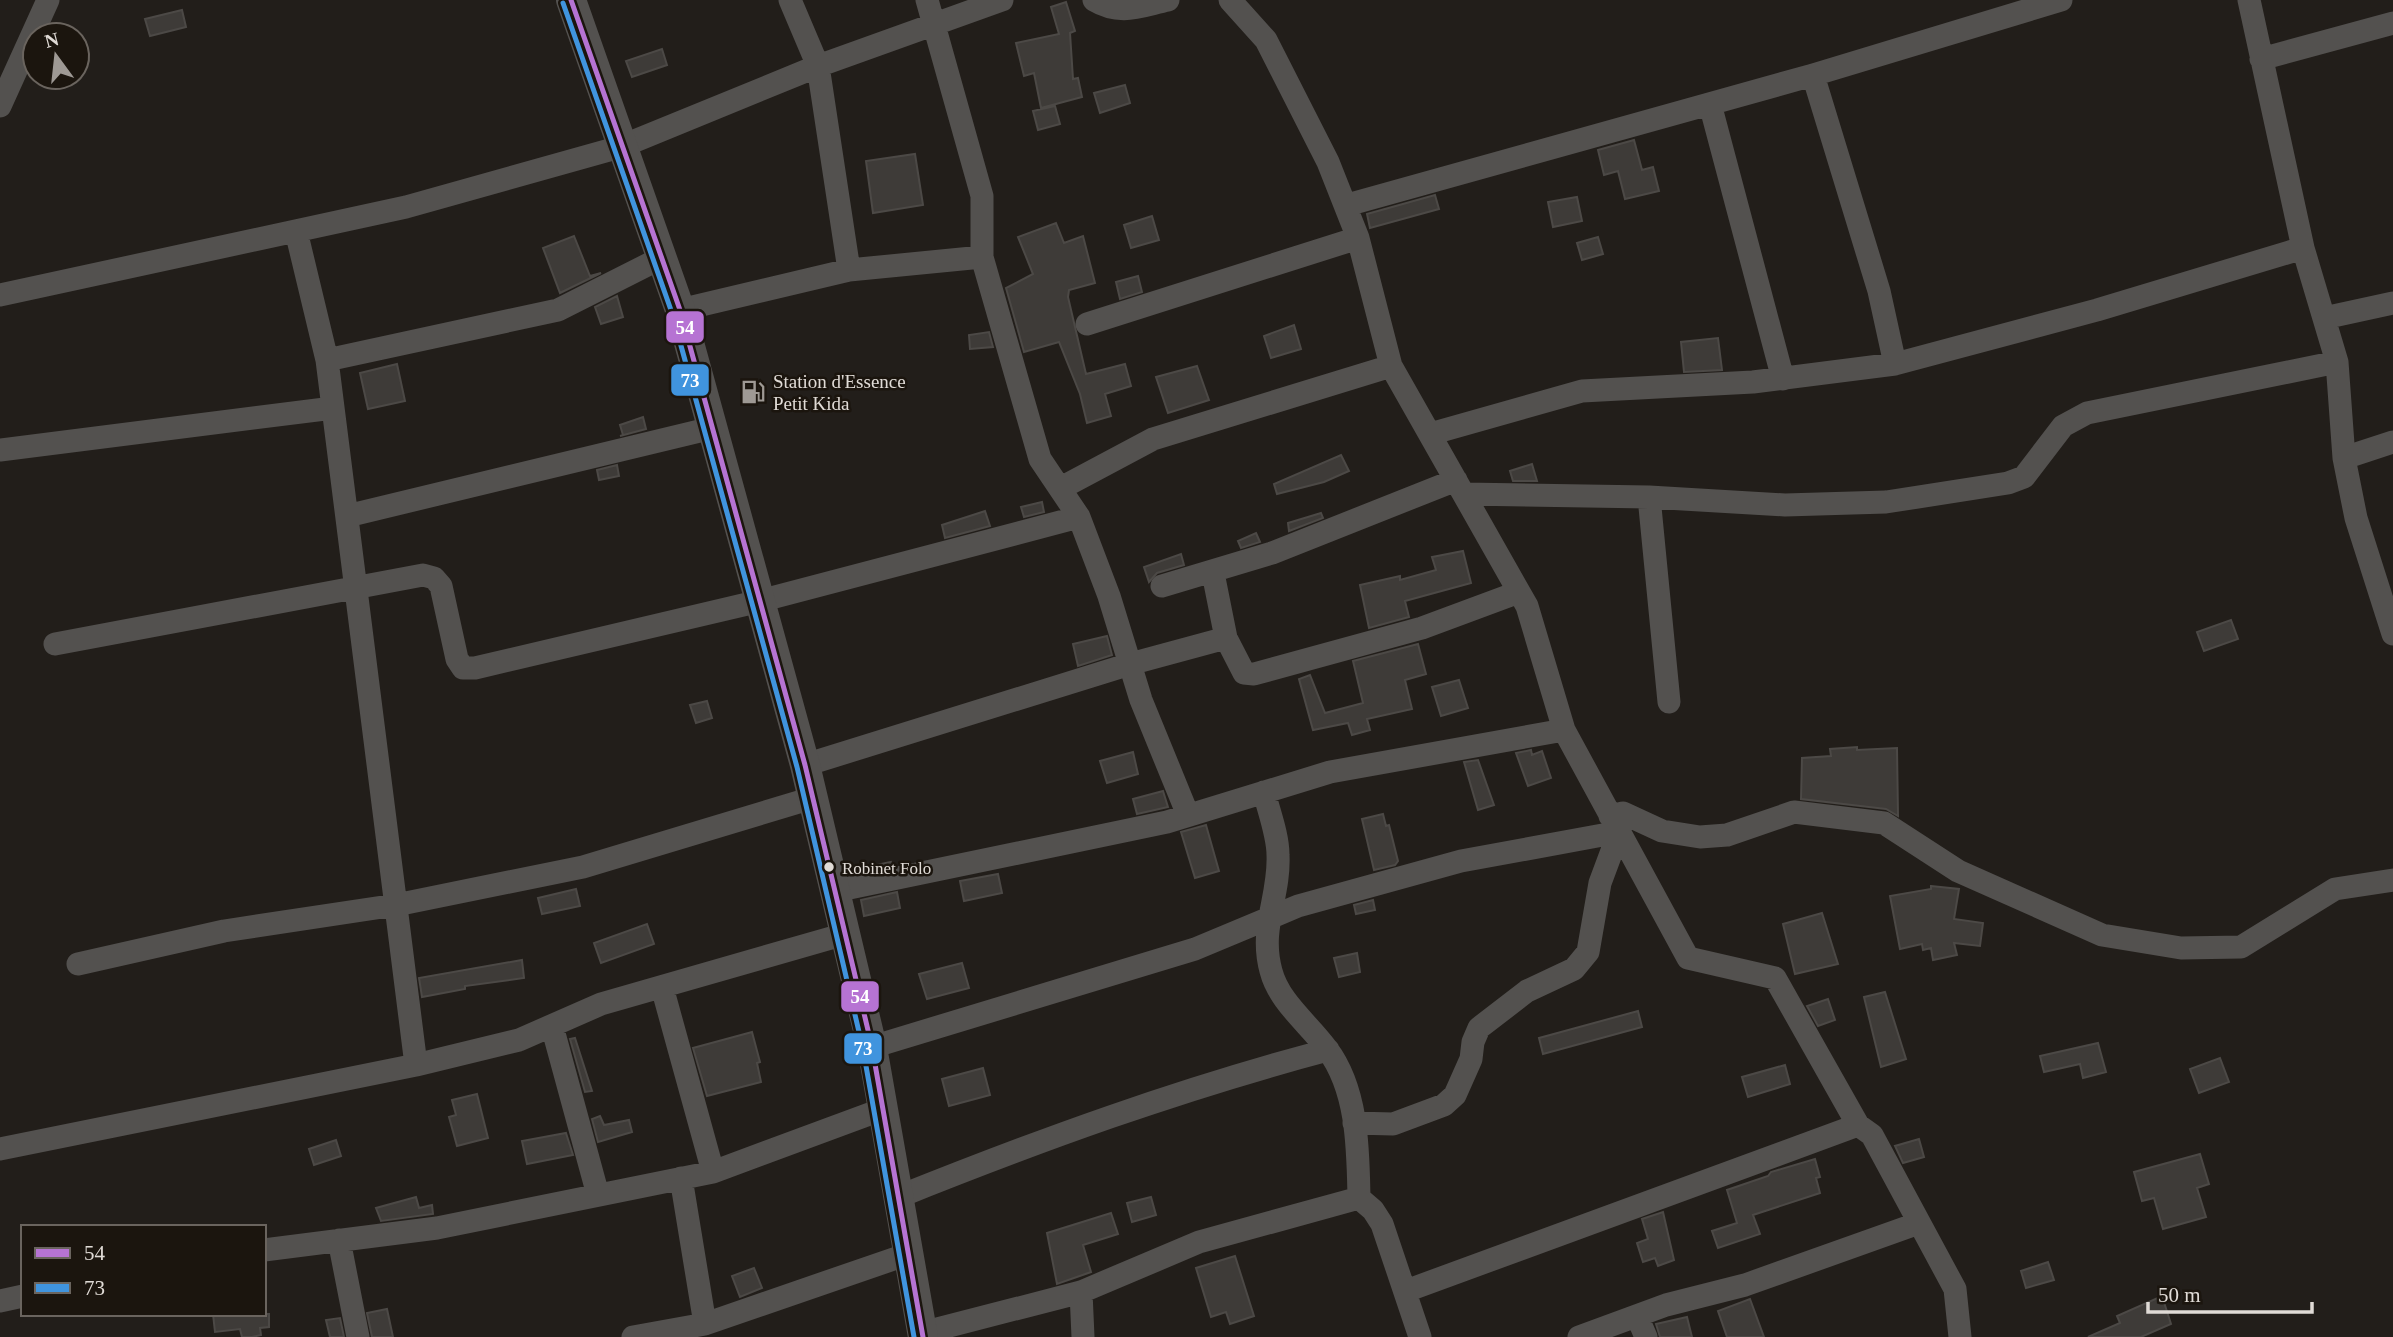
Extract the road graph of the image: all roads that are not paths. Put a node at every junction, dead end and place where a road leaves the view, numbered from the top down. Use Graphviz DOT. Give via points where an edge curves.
graph roads {
  1 [pos="48,0"];
  2 [pos="571,0"];
  3 [pos="790,0"];
  4 [pos="927,0"];
  5 [pos="1002,0"];
  6 [pos="1094,0"];
  7 [pos="1168,0"];
  8 [pos="1230,0"];
  9 [pos="2061,0"];
  10 [pos="2249,0"];
  11 [pos="2393,23"];
  12 [pos="936,26"];
  13 [pos="2261,59"];
  14 [pos="818,66"];
  15 [pos="1813,75"];
  16 [pos="1710,104"];
  17 [pos="0,106"];
  18 [pos="620,147"];
  19 [pos="1347,205"];
  20 [pos="296,231"];
  21 [pos="1359,239"];
  22 [pos="2303,248"];
  23 [pos="982,257"];
  24 [pos="661,258"];
  25 [pos="849,270"];
  26 [pos="0,295"];
  27 [pos="2393,303"];
  28 [pos="680,310"];
  29 [pos="2324,318"];
  30 [pos="1087,324"];
  31 [pos="327,360"];
  32 [pos="2337,362"];
  33 [pos="1895,364"];
  34 [pos="1391,366"];
  35 [pos="1783,379"];
  36 [pos="333,408"];
  37 [pos="712,428"];
  38 [pos="1430,434"];
  39 [pos="2393,442"];
  40 [pos="0,450"];
  41 [pos="2344,458"];
  42 [pos="1460,487"];
  43 [pos="1061,488"];
  44 [pos="1648,497"];
  45 [pos="347,516"];
  46 [pos="1079,517"];
  47 [pos="1213,573"];
  48 [pos="1162,586"];
  49 [pos="356,589"];
  50 [pos="1519,592"];
  51 [pos="760,601"];
  52 [pos="2393,634"];
  53 [pos="1226,638"];
  54 [pos="55,644"];
  55 [pos="1130,664"];
  56 [pos="1669,702"];
  57 [pos="1564,730"];
  58 [pos="805,765"];
  59 [pos="1264,792"];
  60 [pos="812,798"];
  61 [pos="1188,815"];
  62 [pos="1614,824"];
  63 [pos="2393,880"];
  64 [pos="835,891"];
  65 [pos="396,905"];
  66 [pos="1268,919"];
  67 [pos="845,934"];
  68 [pos="78,964"];
  69 [pos="662,987"];
  70 [pos="552,1026"];
  71 [pos="872,1047"];
  72 [pos="1328,1050"];
  73 [pos="416,1065"];
  74 [pos="883,1109"];
  75 [pos="1354,1123"];
  76 [pos="1858,1125"];
  77 [pos="0,1149"];
  78 [pos="713,1172"];
  79 [pos="681,1178"];
  80 [pos="598,1195"];
  81 [pos="898,1197"];
  82 [pos="1359,1198"];
  83 [pos="1919,1223"];
  84 [pos="339,1240"];
  85 [pos="266,1250"];
  86 [pos="908,1254"];
  87 [pos="1406,1291"];
  88 [pos="1081,1292"];
  89 [pos="21,1296"];
  90 [pos="0,1301"];
  91 [pos="1637,1316"];
  92 [pos="705,1324"];
  93 [pos="923,1335"];
  94 [pos="358,1337"];
  95 [pos="633,1337"];
  96 [pos="1083,1337"];
  97 [pos="1420,1337"];
  98 [pos="1579,1337"];
  99 [pos="1646,1337"];
  100 [pos="1960,1337"];
  1 -- 17 [label="street"];
  2 -- 18 [label="street"];
  3 -- 14 [label="street"];
  4 -- 12 [label="street"];
  5 -- 12 [label="street"];
  6 -- 7 [label="street" via="1109,9 1123,10"];
  8 -- 19 [label="street" via="1266,40"];
  9 -- 15 [label="street"];
  10 -- 13 [label="street"];
  11 -- 13 [label="street"];
  12 -- 14 [label="street"];
  12 -- 23 [label="street" via="982,196"];
  13 -- 22 [label="street"];
  14 -- 18 [label="street"];
  14 -- 25 [label="street"];
  15 -- 16 [label="street"];
  15 -- 33 [label="street" via="1879,291"];
  16 -- 19 [label="street"];
  16 -- 35 [label="street"];
  18 -- 20 [label="street" via="406,207"];
  18 -- 24 [label="street"];
  19 -- 21 [label="street"];
  20 -- 26 [label="street"];
  20 -- 31 [label="street"];
  21 -- 30 [label="street"];
  21 -- 34 [label="street"];
  22 -- 29 [label="street"];
  22 -- 33 [label="street"];
  23 -- 25 [label="street"];
  23 -- 43 [label="street" via="1041,459"];
  24 -- 28 [label="street"];
  24 -- 31 [label="street" via="558,310"];
  25 -- 28 [label="street"];
  27 -- 29 [label="street"];
  28 -- 37 [label="street"];
  29 -- 32 [label="street"];
  31 -- 36 [label="street"];
  32 -- 41 [label="street"];
  32 -- 44 [label="street" via="2087,413 2063,426 2024,477 2008,483 1873,502 1785,505"];
  33 -- 35 [label="street"];
  34 -- 38 [label="street"];
  34 -- 43 [label="street" via="1153,439"];
  35 -- 38 [label="street" via="1581,391"];
  36 -- 40 [label="street"];
  36 -- 45 [label="street"];
  37 -- 45 [label="street"];
  37 -- 51 [label="street"];
  38 -- 42 [label="street"];
  39 -- 41 [label="street"];
  41 -- 52 [label="street" via="2356,518"];
  42 -- 44 [label="street"];
  42 -- 47 [label="street"];
  42 -- 50 [label="street"];
  43 -- 46 [label="street"];
  44 -- 56 [label="street"];
  45 -- 49 [label="street"];
  46 -- 51 [label="street"];
  46 -- 55 [label="street"];
  47 -- 48 [label="street"];
  47 -- 53 [label="street"];
  49 -- 51 [label="street" via="423,575 434,578 441,586 463,668"];
  49 -- 54 [label="street"];
  49 -- 65 [label="street"];
  50 -- 53 [label="street" via="1422,628 1254,674 1238,667"];
  50 -- 57 [label="street"];
  51 -- 58 [label="street"];
  53 -- 55 [label="street"];
  55 -- 58 [label="street"];
  55 -- 61 [label="street"];
  57 -- 59 [label="street" via="1330,772"];
  57 -- 62 [label="street"];
  58 -- 60 [label="street"];
  59 -- 61 [label="street"];
  59 -- 66 [label="street" via="1278,853"];
  60 -- 64 [label="street"];
  60 -- 65 [label="street" via="583,867"];
  61 -- 64 [label="street"];
  62 -- 63 [label="street" via="1623,813 1662,831 1700,837 1727,835 1794,812 1884,823 1958,870 2102,935 2182,948 2241,947 2335,889"];
  62 -- 66 [label="street" via="1461,861 1298,906"];
  62 -- 75 [label="street" via="1588,952 1574,969 1527,990 1479,1028 1455,1095 1444,1105 1393,1124"];
  62 -- 76 [label="street" via="1688,958 1775,978"];
  64 -- 67 [label="street"];
  65 -- 68 [label="street" via="223,931"];
  65 -- 73 [label="street"];
  66 -- 71 [label="street" via="1195,949"];
  66 -- 72 [label="street" via="1265,945 1272,974 1283,997"];
  67 -- 69 [label="street"];
  67 -- 71 [label="street"];
  69 -- 70 [label="street" via="601,1004"];
  69 -- 78 [label="street"];
  70 -- 73 [label="street" via="519,1040"];
  70 -- 80 [label="street"];
  71 -- 74 [label="street"];
  72 -- 75 [label="street" via="1340,1071"];
  72 -- 81 [label="street" via="1225,1077 1058,1133"];
  73 -- 77 [label="street"];
  74 -- 78 [label="street"];
  74 -- 81 [label="street"];
  75 -- 82 [label="street"];
  76 -- 83 [label="street" via="1872,1135"];
  76 -- 87 [label="street"];
  78 -- 79 [label="street"];
  79 -- 80 [label="street"];
  79 -- 92 [label="street"];
  80 -- 84 [label="street" via="437,1228"];
  81 -- 86 [label="street"];
  82 -- 87 [label="street" via="1382,1224"];
  82 -- 88 [label="street" via="1199,1242"];
  83 -- 91 [label="street" via="1745,1285"];
  83 -- 100 [label="street" via="1955,1289"];
  84 -- 85 [label="street"];
  84 -- 94 [label="street"];
  86 -- 92 [label="street"];
  86 -- 93 [label="street"];
  87 -- 97 [label="street"];
  88 -- 93 [label="street"];
  88 -- 96 [label="street"];
  89 -- 90 [label="street"];
  91 -- 98 [label="street"];
  91 -- 99 [label="street"];
  92 -- 95 [label="street"];
}
